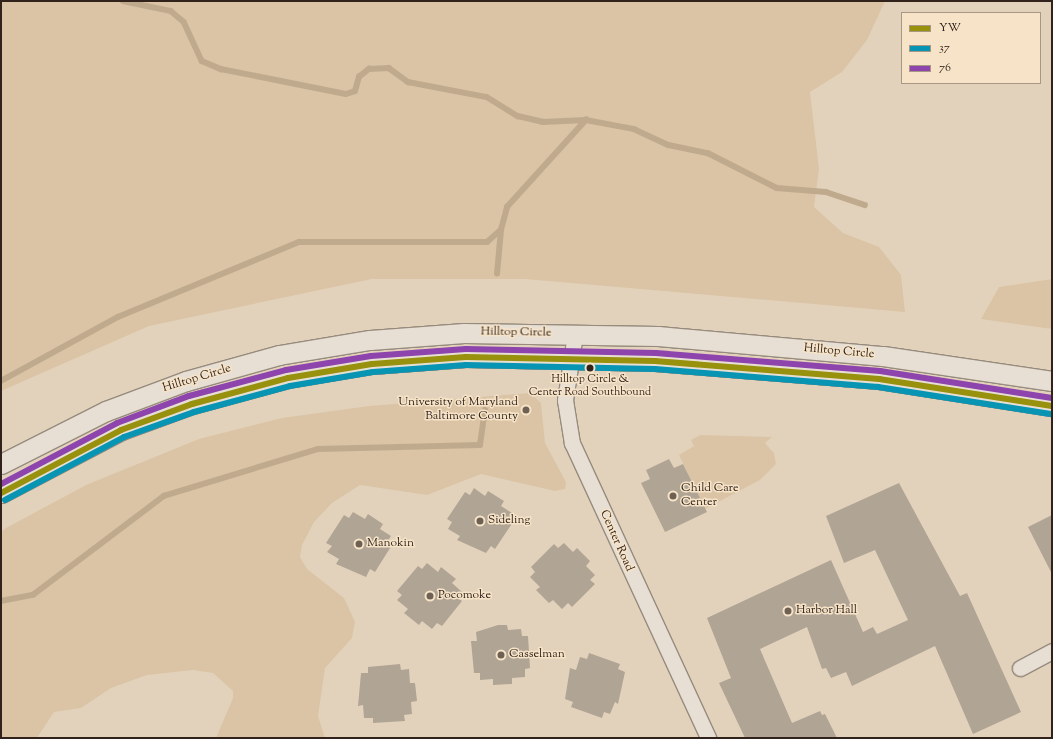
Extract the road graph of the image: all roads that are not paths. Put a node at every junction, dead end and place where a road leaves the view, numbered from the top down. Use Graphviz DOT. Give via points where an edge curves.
graph roads {
  1 [pos="575,334"];
  2 [pos="572,359"];
  3 [pos="1052,381"];
  4 [pos="1052,406"];
  5 [pos="1,464"];
  6 [pos="1,493"];
  7 [pos="1052,651"];
  8 [pos="1020,668"];
  9 [pos="708,738"];
  1 -- 2 [label="street, Center Road"];
  1 -- 3 [label="street, Hilltop Circle" via="658,336 883,356"];
  1 -- 5 [label="street, Hilltop Circle" via="464,333 370,340 279,355 186,381 106,411"];
  2 -- 4 [label="street, Hilltop Circle" via="758,368 878,379"];
  2 -- 6 [label="street, Hilltop Circle" via="450,358 372,364 288,378 192,404 121,430"];
  2 -- 9 [label="street, Center Road" via="565,400 572,443"];
  7 -- 8 [label="street"];
}
